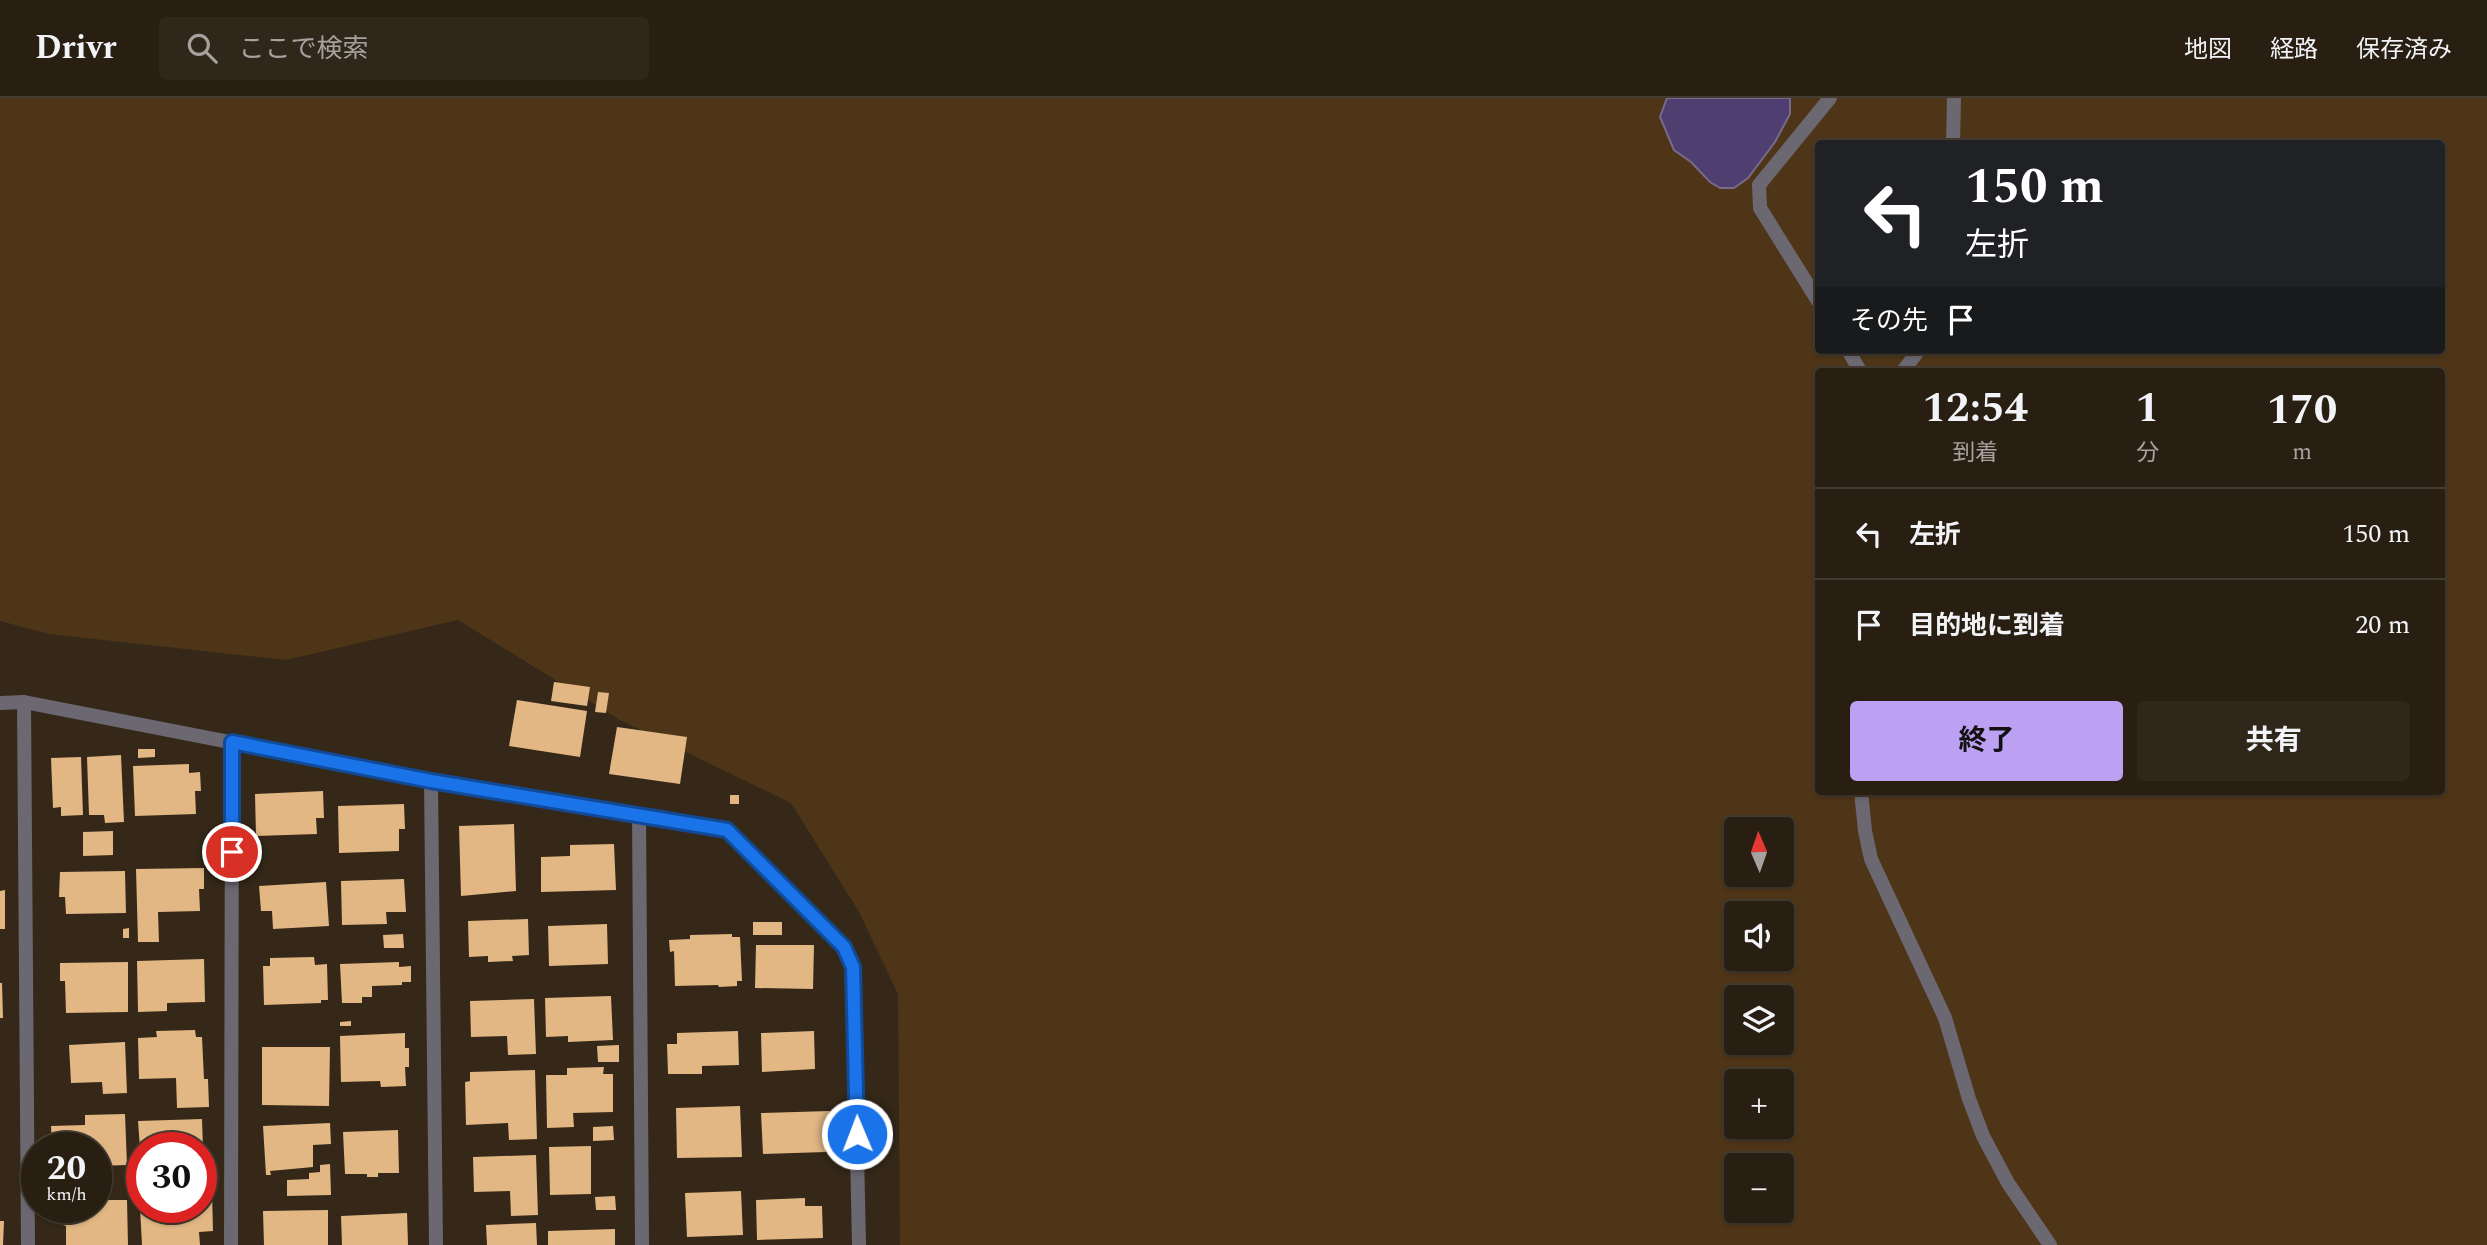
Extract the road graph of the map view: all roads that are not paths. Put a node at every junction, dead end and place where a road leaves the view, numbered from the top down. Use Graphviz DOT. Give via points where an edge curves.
graph roads {
  1 [pos="1830,98"];
  2 [pos="1954,98"];
  3 [pos="1954,140"];
  4 [pos="1815,296"];
  5 [pos="1916,354"];
  6 [pos="1905,368"];
  7 [pos="24,702"];
  8 [pos="0,703"];
  9 [pos="232,742"];
  10 [pos="431,781"];
  11 [pos="1861,795"];
  12 [pos="639,814"];
  13 [pos="28,1245"];
  14 [pos="231,1245"];
  15 [pos="436,1245"];
  16 [pos="642,1245"];
  17 [pos="859,1245"];
  18 [pos="2050,1245"];
  1 -- 4 [label="street" via="1759,185 1760,208"];
  2 -- 3 [label="street"];
  5 -- 6 [label="street"];
  7 -- 8 [label="street"];
  7 -- 9 [label="street"];
  7 -- 13 [label="street"];
  9 -- 10 [label="street"];
  9 -- 14 [label="street"];
  10 -- 12 [label="street"];
  10 -- 15 [label="street"];
  11 -- 18 [label="street" via="1871,859 1945,1018 1983,1136"];
  12 -- 16 [label="street"];
  12 -- 17 [label="street" via="727,830 844,947 853,967"];
}
